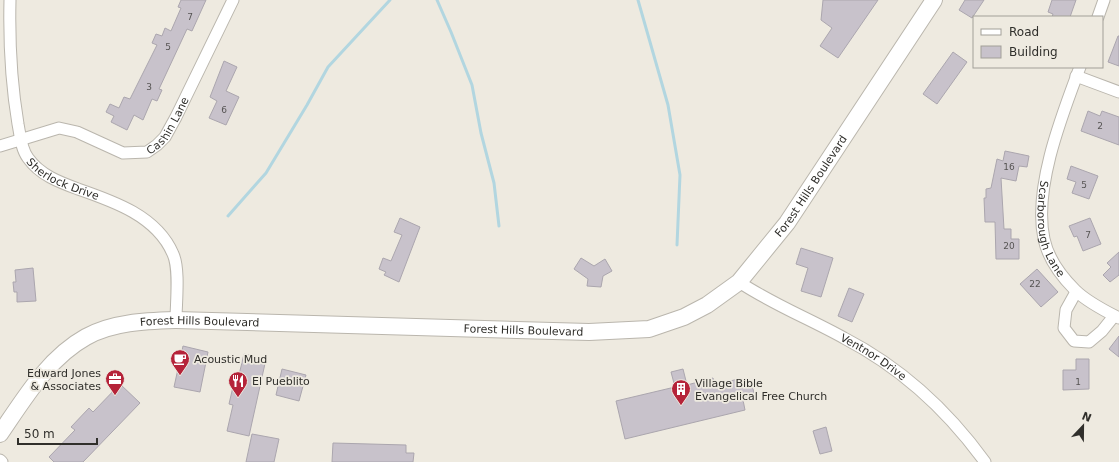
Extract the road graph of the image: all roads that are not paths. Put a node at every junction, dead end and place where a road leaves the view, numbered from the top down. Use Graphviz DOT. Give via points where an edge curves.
graph roads {
  1 [pos="10,0"];
  2 [pos="234,0"];
  3 [pos="934,0"];
  4 [pos="1104,0"];
  5 [pos="1098,16"];
  6 [pos="1078,71"];
  7 [pos="1119,92"];
  8 [pos="21,139"];
  9 [pos="0,146"];
  10 [pos="739,282"];
  11 [pos="1076,292"];
  12 [pos="1117,317"];
  13 [pos="176,320"];
  14 [pos="0,434"];
  15 [pos="985,462"];
  1 -- 8 [label="street, Sherlock Drive" via="12,91"];
  2 -- 8 [label="street, Cashin Lane" via="176,118 165,136 147,152 123,153 77,132 59,128"];
  3 -- 10 [label="main road, Forest Hills Boulevard" via="787,223"];
  4 -- 5 [label="street"];
  6 -- 7 [label="street"];
  6 -- 11 [label="street, Scarborough Lane" via="1046,170 1041,204 1044,239 1054,264"];
  8 -- 9 [label="street, Cashin Lane"];
  8 -- 13 [label="street, Sherlock Drive" via="27,157 40,172 63,184 130,210 159,232 173,254 177,281"];
  10 -- 13 [label="main road, Forest Hills Boulevard" via="707,305 684,317 649,329 589,332"];
  10 -- 15 [label="street, Ventnor Drive" via="765,299 844,338 912,383 937,405"];
  11 -- 12 [label="street, Scarborough Lane"];
  11 -- 12 [label="street" via="1066,310 1064,328 1074,341 1089,342"];
  13 -- 14 [label="main road, Forest Hills Boulevard" via="116,326 87,336 63,353 31,389"];
}
